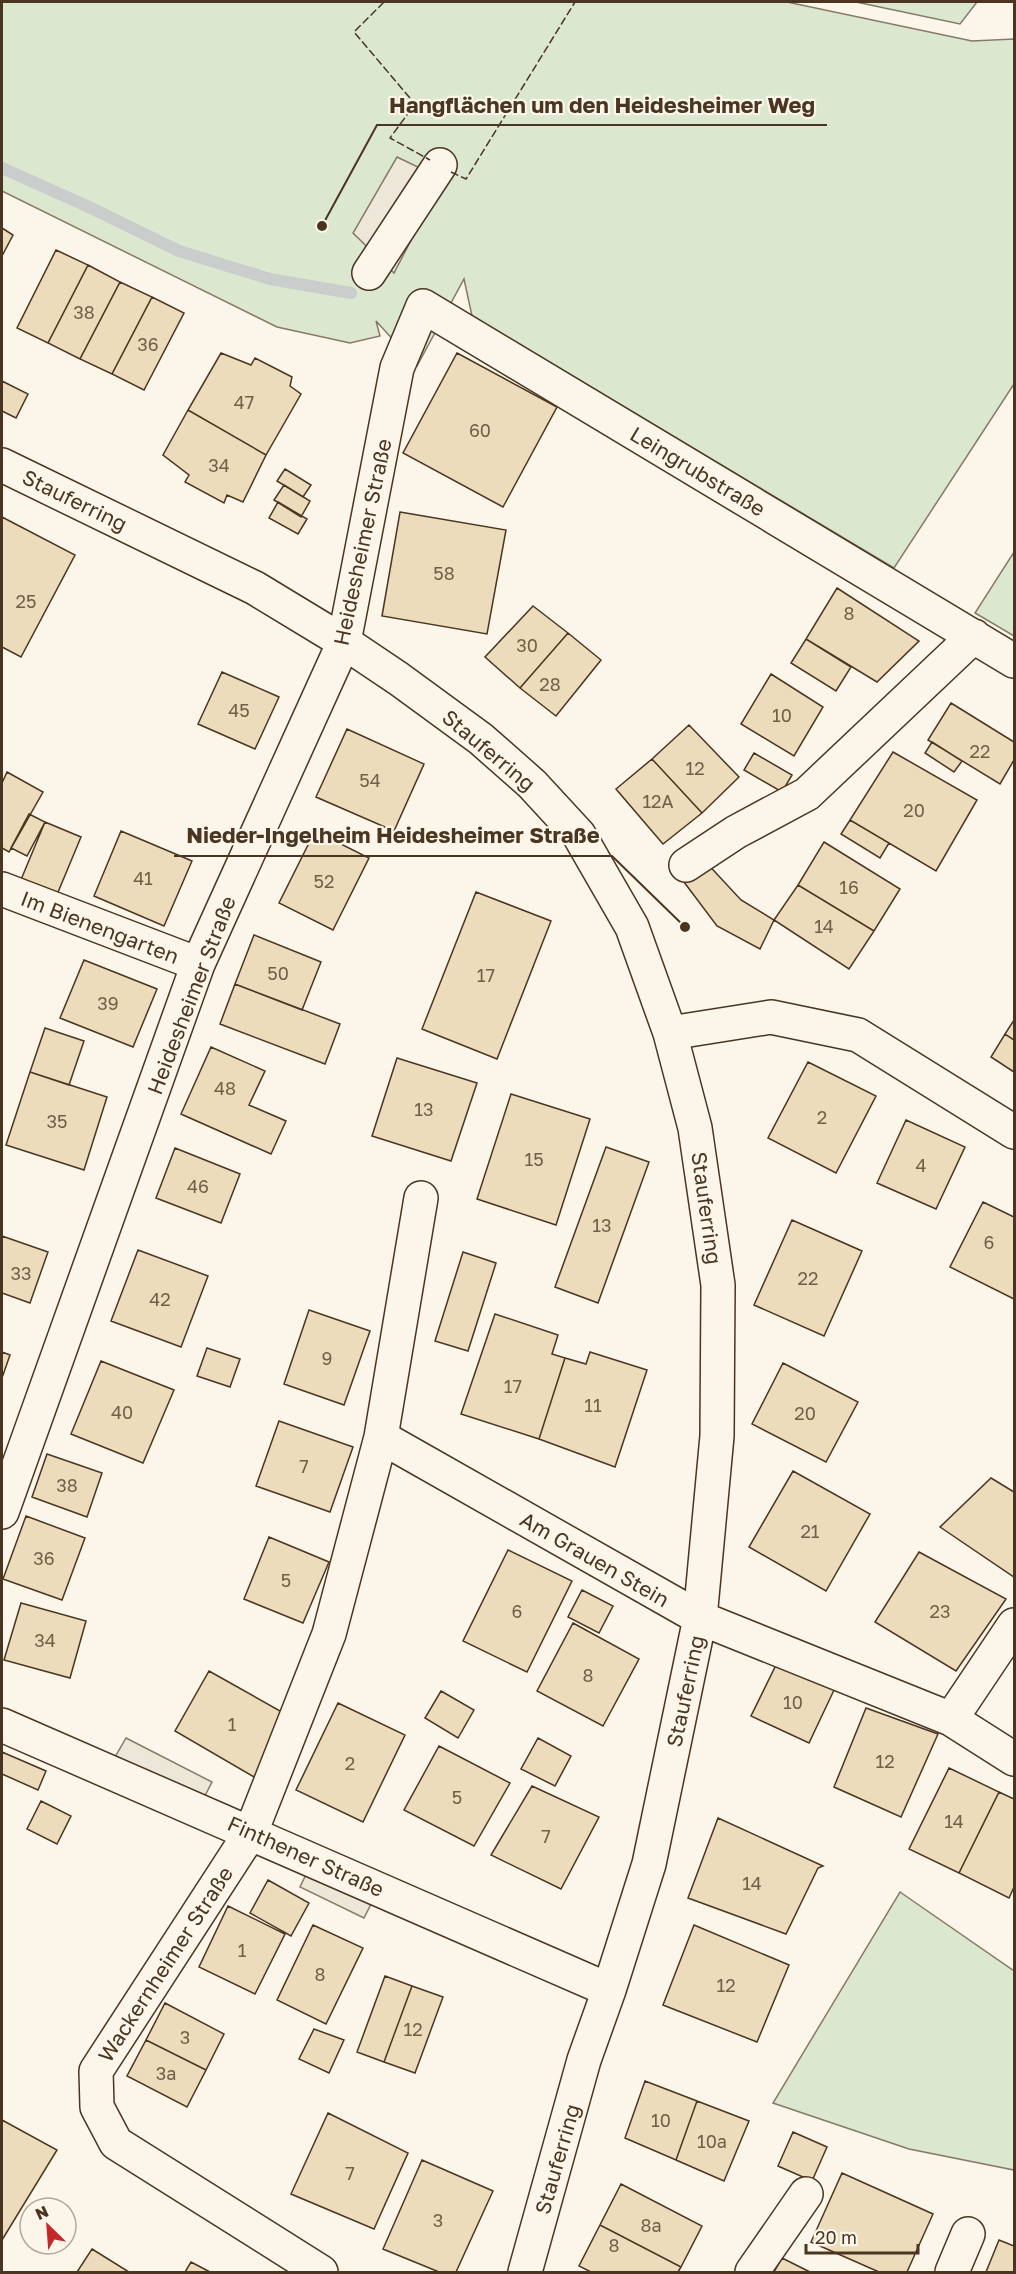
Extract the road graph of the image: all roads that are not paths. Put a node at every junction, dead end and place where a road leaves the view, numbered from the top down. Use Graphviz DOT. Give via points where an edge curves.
graph roads {
  1 [pos="440,165"];
  2 [pos="369,273"];
  3 [pos="423,306"];
  4 [pos="2,465"];
  5 [pos="974,636"];
  6 [pos="344,642"];
  7 [pos="1014,661"];
  8 [pos="686,865"];
  9 [pos="2,889"];
  10 [pos="198,964"];
  11 [pos="670,1033"];
  12 [pos="1014,1132"];
  13 [pos="421,1198"];
  14 [pos="381,1437"];
  15 [pos="2,1512"];
  16 [pos="700,1618"];
  17 [pos="1014,1625"];
  18 [pos="951,1719"];
  19 [pos="2,1725"];
  20 [pos="1014,1759"];
  21 [pos="251,1832"];
  22 [pos="609,1990"];
  23 [pos="806,2194"];
  24 [pos="968,2234"];
  25 [pos="321,2272"];
  26 [pos="525,2272"];
  27 [pos="752,2272"];
  28 [pos="952,2272"];
  1 -- 2 [label="street"];
  3 -- 5 [label="street, Leingrubstraße"];
  3 -- 6 [label="street, Heidesheimer Straße" via="397,368"];
  4 -- 6 [label="street, Stauferring" via="255,588"];
  5 -- 7 [label="street, Leingrubstraße"];
  5 -- 8 [label="street" via="807,794 736,832"];
  6 -- 10 [label="street, Heidesheimer Straße"];
  6 -- 11 [label="street, Stauferring" via="481,738 532,784 579,835 632,927"];
  9 -- 10 [label="street, Im Bienengarten"];
  10 -- 15 [label="street, Heidesheimer Straße"];
  11 -- 12 [label="street" via="771,1017 858,1035"];
  11 -- 16 [label="street, Stauferring" via="695,1128 718,1285 717,1436"];
  13 -- 14 [label="street"];
  14 -- 16 [label="street, Am Grauen Stein"];
  14 -- 21 [label="street" via="329,1634"];
  16 -- 18 [label="street, Am Grauen Stein"];
  16 -- 22 [label="street, Stauferring" via="649,1864"];
  17 -- 18 [label="street"];
  18 -- 20 [label="street, Am Grauen Stein"];
  19 -- 21 [label="street, Finthener Straße"];
  21 -- 22 [label="street, Finthener Straße"];
  21 -- 25 [label="street, Wackernheimer Straße" via="96,2071 98,2108 116,2143"];
  22 -- 26 [label="street, Stauferring" via="584,2060"];
  23 -- 27 [label="street"];
  24 -- 28 [label="street"];
}
